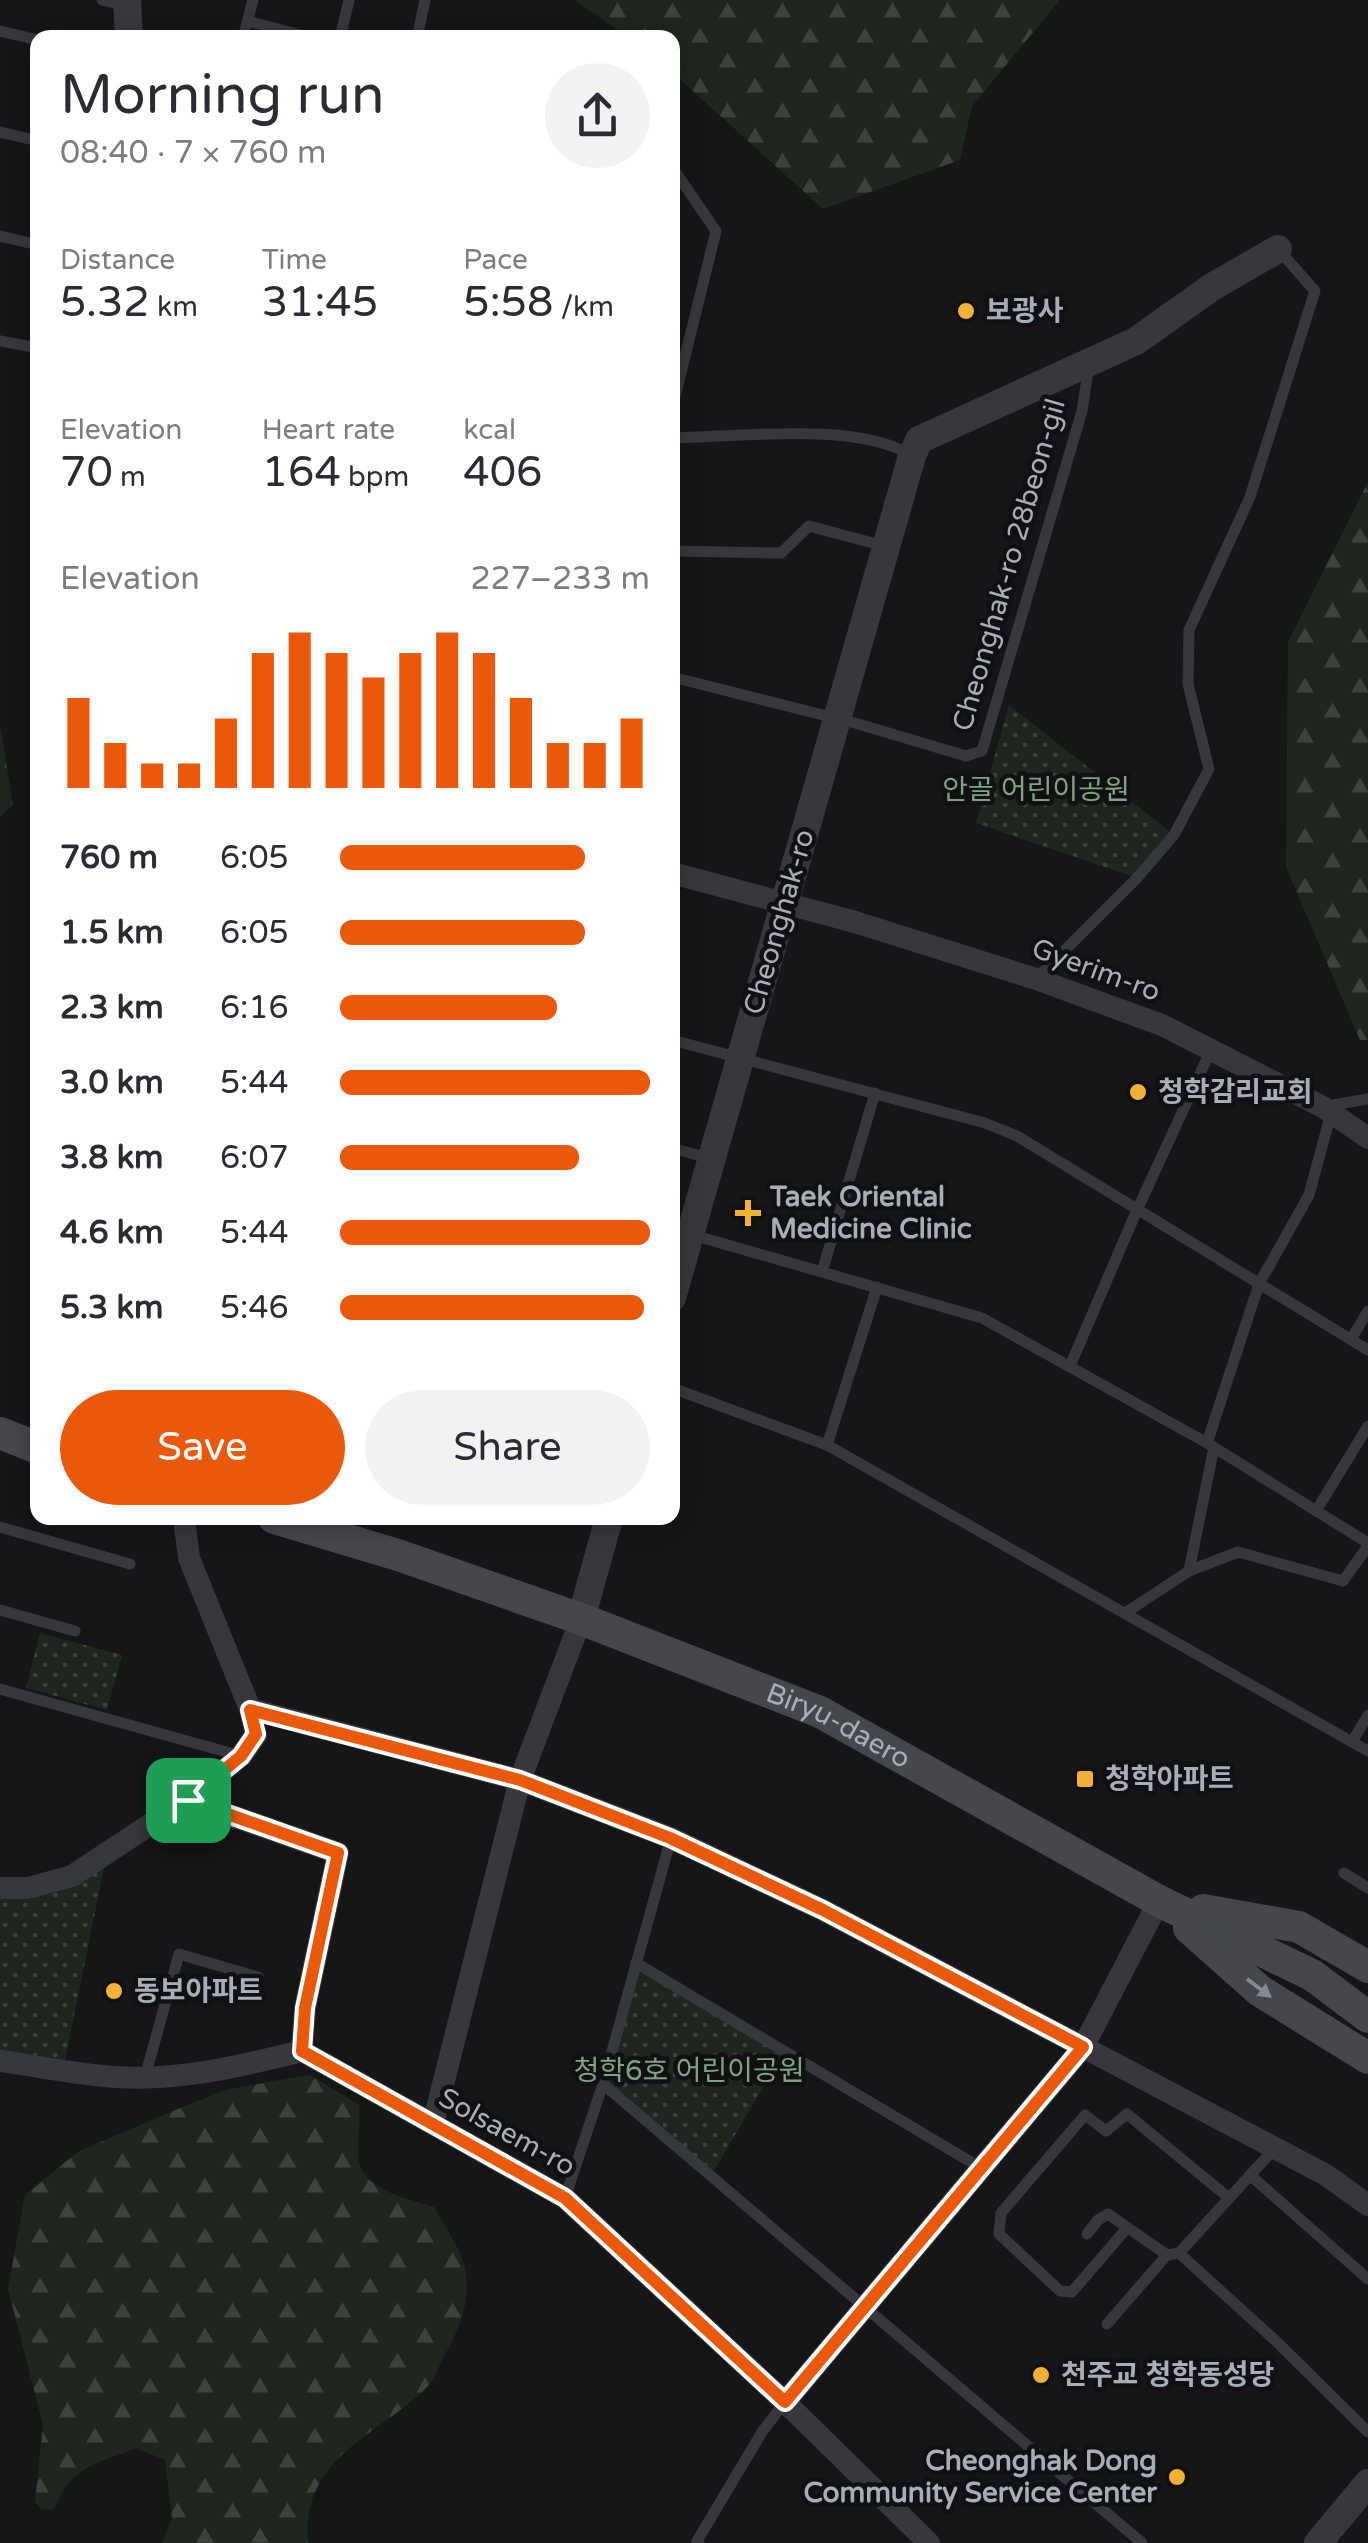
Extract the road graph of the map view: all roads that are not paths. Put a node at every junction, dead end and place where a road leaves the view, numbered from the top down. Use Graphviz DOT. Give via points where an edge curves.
graph roads {
  1 [pos="253,0"];
  2 [pos="349,0"];
  3 [pos="425,0"];
  4 [pos="118,2"];
  5 [pos="248,21"];
  6 [pos="127,30"];
  7 [pos="245,30"];
  8 [pos="282,30"];
  9 [pos="342,30"];
  10 [pos="419,30"];
  11 [pos="0,31"];
  12 [pos="30,38"];
  13 [pos="0,132"];
  14 [pos="30,139"];
  15 [pos="680,179"];
  16 [pos="0,236"];
  17 [pos="30,243"];
  18 [pos="1278,248"];
  19 [pos="0,340"];
  20 [pos="30,346"];
  21 [pos="1089,362"];
  22 [pos="680,376"];
  23 [pos="680,438"];
  24 [pos="912,456"];
  25 [pos="886,546"];
  26 [pos="680,551"];
  27 [pos="680,679"];
  28 [pos="837,719"];
  29 [pos="680,875"];
  30 [pos="784,905"];
  31 [pos="1036,979"];
  32 [pos="680,1042"];
  33 [pos="1211,1050"];
  34 [pos="741,1058"];
  35 [pos="876,1094"];
  36 [pos="1368,1099"];
  37 [pos="1327,1110"];
  38 [pos="1368,1138"];
  39 [pos="680,1150"];
  40 [pos="712,1159"];
  41 [pos="1137,1210"];
  42 [pos="682,1231"];
  43 [pos="822,1272"];
  44 [pos="1259,1284"];
  45 [pos="877,1288"];
  46 [pos="1368,1311"];
  47 [pos="1351,1339"];
  48 [pos="1368,1350"];
  49 [pos="1070,1366"];
  50 [pos="680,1391"];
  51 [pos="1368,1426"];
  52 [pos="0,1433"];
  53 [pos="30,1439"];
  54 [pos="828,1444"];
  55 [pos="1210,1445"];
  56 [pos="1316,1511"];
  57 [pos="185,1525"];
  58 [pos="298,1525"];
  59 [pos="607,1525"];
  60 [pos="0,1527"];
  61 [pos="1368,1545"];
  62 [pos="130,1564"];
  63 [pos="1189,1571"];
  64 [pos="0,1610"];
  65 [pos="1125,1614"];
  66 [pos="581,1619"];
  67 [pos="75,1631"];
  68 [pos="0,1689"];
  69 [pos="250,1710"];
  70 [pos="1368,1715"];
  71 [pos="1352,1742"];
  72 [pos="1368,1751"];
  73 [pos="241,1756"];
  74 [pos="520,1780"];
  75 [pos="188,1800"];
  76 [pos="670,1838"];
  77 [pos="1344,1873"];
  78 [pos="0,1888"];
  79 [pos="1368,1888"];
  80 [pos="1159,1902"];
  81 [pos="636,1962"];
  82 [pos="1368,1967"];
  83 [pos="258,1978"];
  84 [pos="1368,2017"];
  85 [pos="1083,2047"];
  86 [pos="302,2051"];
  87 [pos="1368,2058"];
  88 [pos="0,2061"];
  89 [pos="145,2077"];
  90 [pos="604,2084"];
  91 [pos="432,2124"];
  92 [pos="1275,2148"];
  93 [pos="980,2168"];
  94 [pos="1250,2175"];
  95 [pos="565,2198"];
  96 [pos="1229,2198"];
  97 [pos="1368,2205"];
  98 [pos="1127,2228"];
  99 [pos="1086,2234"];
  100 [pos="1173,2254"];
  101 [pos="1368,2279"];
  102 [pos="865,2306"];
  103 [pos="1106,2324"];
  104 [pos="785,2402"];
  105 [pos="1368,2432"];
  106 [pos="1368,2483"];
  107 [pos="699,2543"];
  108 [pos="928,2543"];
  109 [pos="1142,2543"];
  110 [pos="1318,2543"];
  1 -- 5 [label="lane"];
  2 -- 9 [label="lane"];
  3 -- 10 [label="lane"];
  4 -- 6 [label="street"];
  5 -- 7 [label="lane"];
  5 -- 8 [label="lane"];
  11 -- 12 [label="lane"];
  13 -- 14 [label="lane"];
  15 -- 22 [label="lane" via="716,231"];
  16 -- 17 [label="lane"];
  18 -- 21 [label="street" via="1136,341"];
  18 -- 31 [label="lane" via="1316,291 1250,498 1189,630 1188,684 1208,769 1174,835"];
  19 -- 20 [label="lane"];
  21 -- 24 [label="street" via="920,440"];
  21 -- 28 [label="lane, Cheonghak-ro 28beon-gil" via="1082,411 982,751 966,756"];
  23 -- 24 [label="lane" via="855,434"];
  24 -- 25 [label="street, Cheonghak-ro"];
  25 -- 26 [label="lane" via="809,526 781,553"];
  25 -- 28 [label="street, Cheonghak-ro"];
  27 -- 28 [label="lane"];
  28 -- 30 [label="street, Cheonghak-ro"];
  29 -- 30 [label="street, Gyerim-ro"];
  30 -- 31 [label="street, Gyerim-ro"];
  30 -- 34 [label="street, Cheonghak-ro"];
  31 -- 33 [label="street, Gyerim-ro"];
  32 -- 34 [label="lane"];
  33 -- 37 [label="street, Gyerim-ro"];
  33 -- 41 [label="lane"];
  34 -- 35 [label="lane"];
  34 -- 40 [label="street, Cheonghak-ro"];
  35 -- 41 [label="lane" via="1017,1136"];
  35 -- 43 [label="lane"];
  36 -- 37 [label="lane"];
  37 -- 38 [label="street, Gyerim-ro"];
  37 -- 44 [label="lane" via="1309,1195"];
  39 -- 40 [label="lane"];
  40 -- 42 [label="street, Cheonghak-ro"];
  41 -- 44 [label="lane"];
  41 -- 49 [label="lane"];
  42 -- 43 [label="lane"];
  43 -- 45 [label="lane"];
  44 -- 47 [label="lane"];
  44 -- 55 [label="lane"];
  45 -- 49 [label="lane" via="982,1318"];
  45 -- 54 [label="lane"];
  46 -- 47 [label="lane"];
  47 -- 48 [label="lane"];
  49 -- 55 [label="lane"];
  50 -- 54 [label="lane"];
  51 -- 56 [label="lane"];
  52 -- 53 [label="main road"];
  54 -- 65 [label="lane"];
  55 -- 56 [label="lane"];
  55 -- 63 [label="lane"];
  56 -- 61 [label="lane"];
  57 -- 69 [label="street" via="189,1558"];
  58 -- 66 [label="main road, Biryu-daero"];
  59 -- 66 [label="street"];
  60 -- 62 [label="lane"];
  61 -- 63 [label="lane" via="1343,1582 1238,1552"];
  63 -- 65 [label="lane"];
  64 -- 67 [label="lane"];
  65 -- 71 [label="lane"];
  66 -- 74 [label="street"];
  66 -- 80 [label="main road, Biryu-daero" via="820,1712"];
  68 -- 73 [label="lane"];
  69 -- 73 [label="street" via="256,1734"];
  69 -- 74 [label="street"];
  70 -- 71 [label="lane"];
  71 -- 72 [label="lane"];
  73 -- 75 [label="street"];
  74 -- 76 [label="street"];
  74 -- 91 [label="street"];
  75 -- 78 [label="street" via="72,1876"];
  75 -- 86 [label="street" via="338,1853"];
  76 -- 81 [label="lane"];
  76 -- 85 [label="street"];
  77 -- 79 [label="lane"];
  80 -- 82 [label="main road" via="1299,1927"];
  80 -- 84 [label="main road, Biryu-daero" via="1312,1975"];
  80 -- 85 [label="street"];
  80 -- 87 [label="main road, one-way" via="1260,1991"];
  81 -- 90 [label="lane"];
  81 -- 93 [label="lane"];
  83 -- 89 [label="lane" via="179,1954"];
  85 -- 92 [label="street"];
  85 -- 93 [label="street"];
  86 -- 89 [label="street" via="223,2070"];
  86 -- 91 [label="street, Solsaem-ro"];
  88 -- 89 [label="street"];
  90 -- 95 [label="lane"];
  90 -- 102 [label="lane"];
  91 -- 95 [label="street, Solsaem-ro"];
  92 -- 94 [label="lane"];
  92 -- 97 [label="street"];
  93 -- 102 [label="street"];
  94 -- 96 [label="lane"];
  94 -- 101 [label="lane"];
  95 -- 104 [label="street, Solsaem-ro"];
  96 -- 98 [label="lane" via="1127,2114 1106,2131 1085,2116 1001,2213 999,2234 1060,2291 1072,2292"];
  96 -- 100 [label="lane"];
  98 -- 99 [label="lane" via="1108,2214"];
  98 -- 100 [label="lane"];
  100 -- 103 [label="lane"];
  100 -- 105 [label="lane" via="1277,2342"];
  102 -- 104 [label="street"];
  102 -- 109 [label="lane"];
  104 -- 107 [label="lane" via="737,2471"];
  104 -- 108 [label="street, Solsaem-ro"];
  106 -- 110 [label="street"];
}
